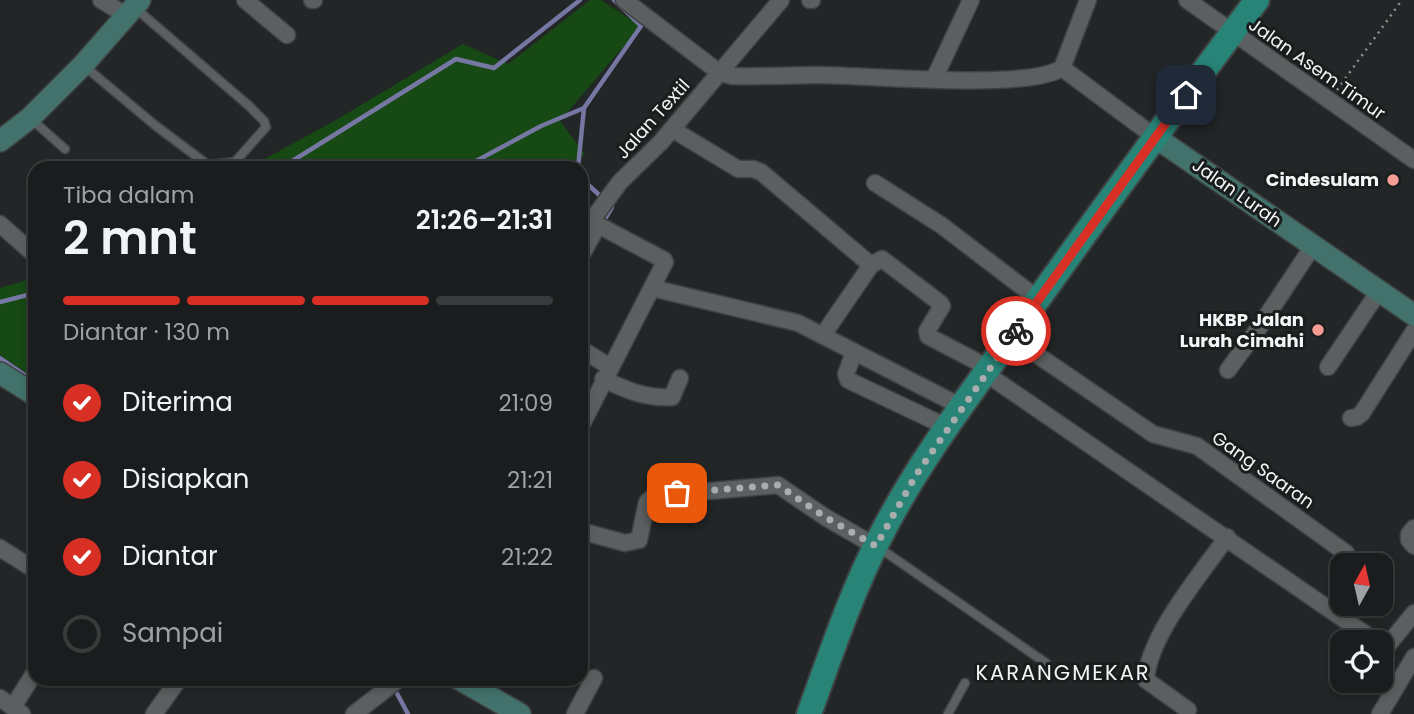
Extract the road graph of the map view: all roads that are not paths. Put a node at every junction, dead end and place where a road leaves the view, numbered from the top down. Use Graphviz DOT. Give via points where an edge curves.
graph roads {
  1 [pos="101,0"];
  2 [pos="245,0"];
  3 [pos="624,0"];
  4 [pos="781,0"];
  5 [pos="971,0"];
  6 [pos="1088,0"];
  7 [pos="1187,0"];
  8 [pos="1258,0"];
  9 [pos="134,8"];
  10 [pos="1233,32"];
  11 [pos="287,35"];
  12 [pos="83,65"];
  13 [pos="1062,68"];
  14 [pos="720,73"];
  15 [pos="934,79"];
  16 [pos="30,118"];
  17 [pos="672,129"];
  18 [pos="1155,137"];
  19 [pos="0,141"];
  20 [pos="65,149"];
  21 [pos="1414,160"];
  22 [pos="203,161"];
  23 [pos="236,161"];
  24 [pos="875,183"];
  25 [pos="615,190"];
  26 [pos="0,224"];
  27 [pos="588,224"];
  28 [pos="598,225"];
  29 [pos="588,243"];
  30 [pos="1313,246"];
  31 [pos="28,250"];
  32 [pos="871,265"];
  33 [pos="652,288"];
  34 [pos="1379,291"];
  35 [pos="1038,299"];
  36 [pos="1414,314"];
  37 [pos="1414,331"];
  38 [pos="822,335"];
  39 [pos="1011,337"];
  40 [pos="854,352"];
  41 [pos="588,355"];
  42 [pos="1328,367"];
  43 [pos="1228,370"];
  44 [pos="987,371"];
  45 [pos="0,373"];
  46 [pos="607,373"];
  47 [pos="680,377"];
  48 [pos="28,391"];
  49 [pos="962,407"];
  50 [pos="588,412"];
  51 [pos="1351,418"];
  52 [pos="947,427"];
  53 [pos="1414,528"];
  54 [pos="588,533"];
  55 [pos="1227,537"];
  56 [pos="876,546"];
  57 [pos="1414,546"];
  58 [pos="0,548"];
  59 [pos="1346,553"];
  60 [pos="28,566"];
  61 [pos="1410,616"];
  62 [pos="1360,630"];
  63 [pos="1393,638"];
  64 [pos="1414,657"];
  65 [pos="1046,663"];
  66 [pos="594,678"];
  67 [pos="28,681"];
  68 [pos="965,683"];
  69 [pos="174,686"];
  70 [pos="390,686"];
  71 [pos="470,686"];
  72 [pos="8,705"];
  73 [pos="1188,710"];
  74 [pos="154,714"];
  75 [pos="354,714"];
  76 [pos="520,714"];
  77 [pos="575,714"];
  78 [pos="809,714"];
  79 [pos="948,714"];
  80 [pos="1380,714"];
  1 -- 9 [label="street"];
  2 -- 11 [label="street"];
  3 -- 14 [label="street"];
  4 -- 14 [label="street, Jalan Textil"];
  5 -- 15 [label="street"];
  6 -- 13 [label="street"];
  7 -- 10 [label="street, Jalan Asem Timur"];
  8 -- 10 [label="main road"];
  9 -- 12 [label="main road"];
  9 -- 23 [label="lane" via="264,121 266,127"];
  10 -- 18 [label="main road"];
  10 -- 21 [label="street, Jalan Asem Timur"];
  12 -- 16 [label="main road"];
  12 -- 22 [label="lane"];
  13 -- 15 [label="street" via="1053,74 1008,79"];
  13 -- 18 [label="street, Jalan Lurah"];
  14 -- 15 [label="street"];
  14 -- 17 [label="street, Jalan Textil"];
  16 -- 19 [label="main road"];
  16 -- 20 [label="lane"];
  17 -- 25 [label="street, Jalan Textil"];
  17 -- 32 [label="street" via="738,169 761,172"];
  18 -- 30 [label="main road, Jalan Lurah"];
  18 -- 35 [label="main road"];
  24 -- 35 [label="street" via="941,225"];
  25 -- 27 [label="street"];
  25 -- 28 [label="street"];
  26 -- 31 [label="street"];
  28 -- 29 [label="street"];
  28 -- 33 [label="street" via="664,260"];
  30 -- 34 [label="main road, Jalan Lurah"];
  30 -- 43 [label="street"];
  32 -- 38 [label="street"];
  32 -- 44 [label="street" via="880,259 887,261 937,300 942,306 926,331 928,337"];
  33 -- 38 [label="street" via="799,323"];
  33 -- 46 [label="street"];
  34 -- 36 [label="main road, Jalan Lurah"];
  34 -- 42 [label="street"];
  35 -- 39 [label="main road"];
  37 -- 51 [label="street" via="1362,412"];
  38 -- 40 [label="street"];
  39 -- 44 [label="main road"];
  39 -- 59 [label="street, Gang Saaran" via="1153,434 1197,446"];
  40 -- 49 [label="street"];
  40 -- 52 [label="street" via="848,380"];
  41 -- 46 [label="street"];
  44 -- 49 [label="main road"];
  44 -- 55 [label="street"];
  45 -- 48 [label="main road"];
  46 -- 47 [label="street" via="631,392 662,398 673,397"];
  46 -- 50 [label="street"];
  49 -- 52 [label="main road"];
  52 -- 56 [label="main road"];
  53 -- 57 [label="street" via="1409,534"];
  54 -- 56 [label="street" via="625,543 639,540 647,502 654,496 778,485"];
  55 -- 62 [label="street"];
  55 -- 73 [label="street" via="1157,638 1146,669 1146,680"];
  56 -- 65 [label="lane"];
  56 -- 78 [label="main road"];
  58 -- 60 [label="street"];
  61 -- 63 [label="street"];
  64 -- 80 [label="street"];
  66 -- 77 [label="street"];
  67 -- 72 [label="street"];
  68 -- 79 [label="lane"];
  69 -- 74 [label="street"];
  70 -- 75 [label="street"];
  71 -- 76 [label="main road"];
}
